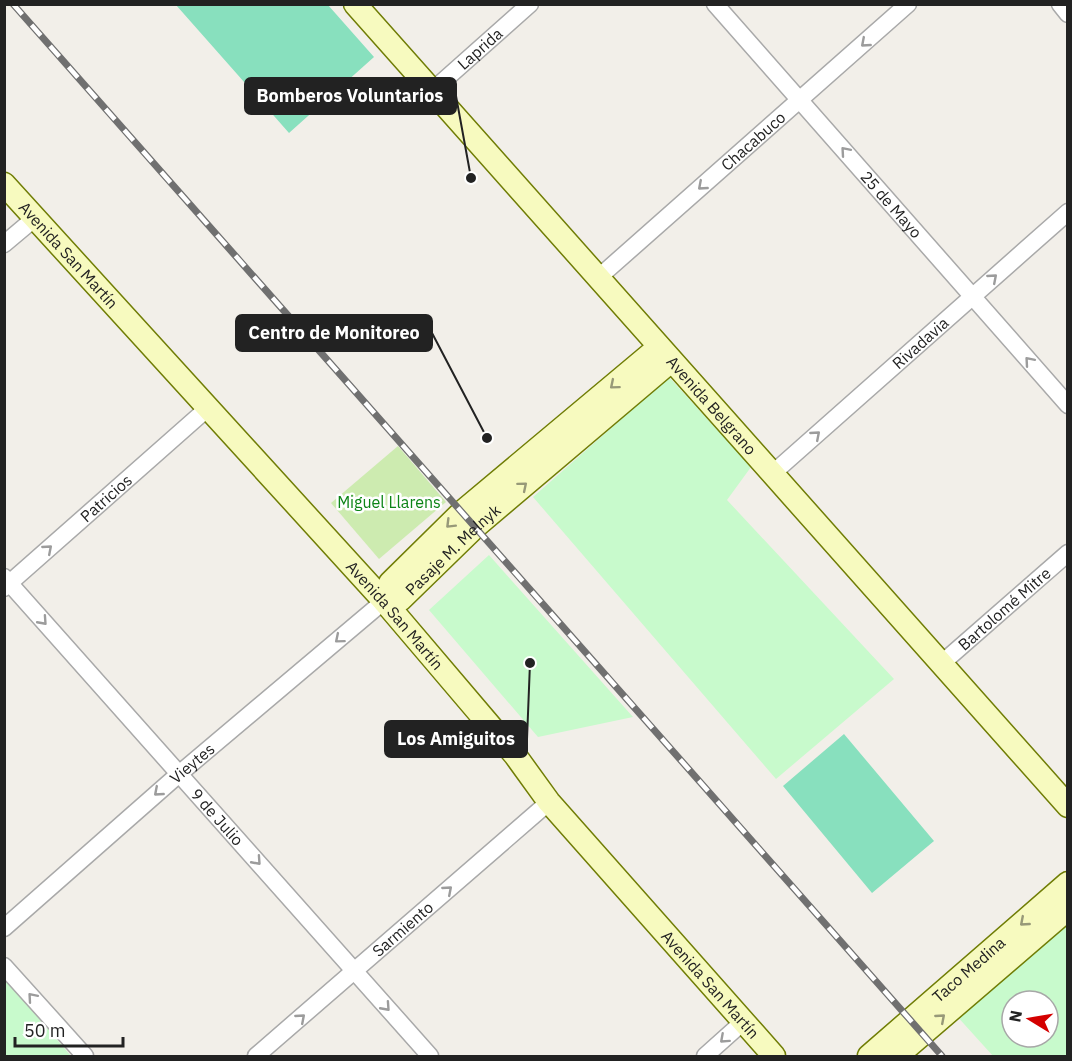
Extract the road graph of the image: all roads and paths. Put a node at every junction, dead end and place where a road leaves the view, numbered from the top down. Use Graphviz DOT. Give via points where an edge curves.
graph roads {
  1 [pos="355,4"];
  2 [pos="530,4"];
  3 [pos="716,4"];
  4 [pos="908,4"];
  5 [pos="1060,4"];
  6 [pos="1068,14"];
  7 [pos="432,91"];
  8 [pos="800,100"];
  9 [pos="4,184"];
  10 [pos="1068,212"];
  11 [pos="35,218"];
  12 [pos="4,244"];
  13 [pos="598,278"];
  14 [pos="972,297"];
  15 [pos="665,354"];
  16 [pos="1068,405"];
  17 [pos="209,407"];
  18 [pos="772,474"];
  19 [pos="1068,553"];
  20 [pos="6,583"];
  21 [pos="384,601"];
  22 [pos="941,664"];
  23 [pos="179,774"];
  24 [pos="549,802"];
  25 [pos="1068,806"];
  26 [pos="1068,883"];
  27 [pos="1068,909"];
  28 [pos="4,928"];
  29 [pos="4,966"];
  30 [pos="355,971"];
  31 [pos="743,1022"];
  32 [pos="85,1056"];
  33 [pos="256,1056"];
  34 [pos="430,1056"];
  35 [pos="705,1056"];
  36 [pos="774,1056"];
  37 [pos="869,1056"];
  38 [pos="897,1056"];
  1 -- 7 [label="main road, Avenida Belgrano"];
  2 -- 7 [label="street, Laprida"];
  3 -- 8 [label="street, 25 de Mayo"];
  4 -- 8 [label="street, Chacabuco, one-way"];
  5 -- 6 [label="street"];
  7 -- 13 [label="main road, Avenida Belgrano"];
  8 -- 13 [label="street, Chacabuco, one-way"];
  14 -- 8 [label="street, 25 de Mayo, one-way"];
  9 -- 11 [label="main road, Avenida San Martín"];
  14 -- 10 [label="street, Rivadavia, one-way"];
  11 -- 12 [label="street"];
  11 -- 17 [label="main road, Avenida San Martín"];
  13 -- 15 [label="main road, Avenida Belgrano"];
  16 -- 14 [label="street, 25 de Mayo, one-way"];
  18 -- 14 [label="street, Rivadavia, one-way"];
  15 -- 18 [label="main road, Avenida Belgrano"];
  15 -- 21 [label="main road, Pasaje M. Melnyk" via="400,600"];
  20 -- 17 [label="street, Patricios, one-way"];
  17 -- 21 [label="main road, Avenida San Martín"];
  18 -- 22 [label="main road, Avenida Belgrano"];
  19 -- 22 [label="street, Bartolomé Mitre"];
  20 -- 23 [label="street, 9 de Julio, one-way"];
  21 -- 23 [label="street, Vieytes, one-way"];
  21 -- 24 [label="main road, Avenida San Martín" via="515,755"];
  22 -- 25 [label="main road, Avenida Belgrano"];
  23 -- 28 [label="street, Vieytes, one-way"];
  23 -- 30 [label="street, 9 de Julio, one-way"];
  30 -- 24 [label="street, Sarmiento, one-way"];
  24 -- 31 [label="main road, Avenida San Martín"];
  26 -- 37 [label="main road, Taco Medina, one-way"];
  38 -- 27 [label="main road, Taco Medina, one-way"];
  32 -- 29 [label="street, one-way"];
  33 -- 30 [label="street, Sarmiento, one-way"];
  30 -- 34 [label="street, 9 de Julio, one-way"];
  31 -- 35 [label="street, one-way"];
  31 -- 36 [label="main road, Avenida San Martín"];
}
